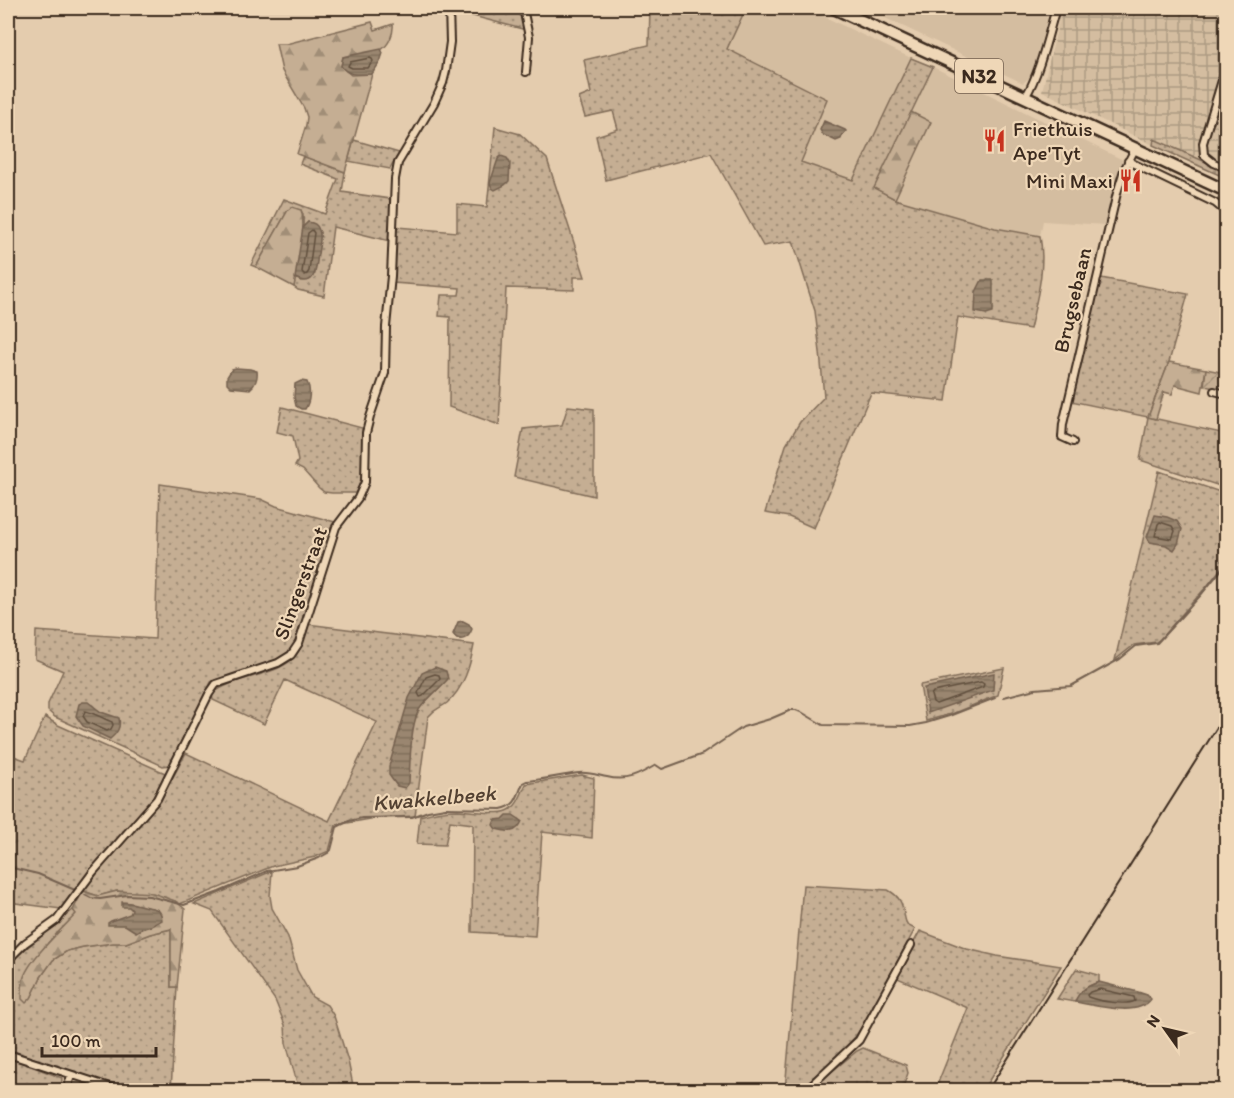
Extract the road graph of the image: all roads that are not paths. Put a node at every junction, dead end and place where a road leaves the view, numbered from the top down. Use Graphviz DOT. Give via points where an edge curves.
graph roads {
  1 [pos="449,8"];
  2 [pos="523,8"];
  3 [pos="834,8"];
  4 [pos="1056,8"];
  5 [pos="1227,67"];
  6 [pos="526,72"];
  7 [pos="1026,96"];
  8 [pos="1135,148"];
  9 [pos="1128,161"];
  10 [pos="1227,168"];
  11 [pos="1227,191"];
  12 [pos="1227,212"];
  13 [pos="1214,391"];
  14 [pos="1227,394"];
  15 [pos="1073,442"];
  16 [pos="911,945"];
  17 [pos="8,960"];
  18 [pos="8,1054"];
  19 [pos="71,1075"];
  20 [pos="67,1090"];
  21 [pos="119,1090"];
  22 [pos="806,1090"];
  1 -- 17 [label="street, Slingerstraat" via="446,71 434,103 396,171 385,373 366,433 365,482 336,527 299,643 291,655 278,663 216,684 157,799 57,920"];
  2 -- 6 [label="street" via="529,37"];
  3 -- 7 [label="main road, N32"];
  4 -- 7 [label="street"];
  5 -- 10 [label="street" via="1203,143 1204,155"];
  7 -- 8 [label="main road, N32"];
  8 -- 9 [label="street, Brugsebaan"];
  8 -- 11 [label="main road, N32"];
  9 -- 12 [label="street" via="1215,202"];
  9 -- 15 [label="street, Brugsebaan" via="1117,193 1064,424 1062,437"];
  13 -- 14 [label="street"];
  16 -- 22 [label="street" via="859,1040"];
  18 -- 19 [label="street"];
  19 -- 20 [label="street"];
  19 -- 21 [label="street"];
}
